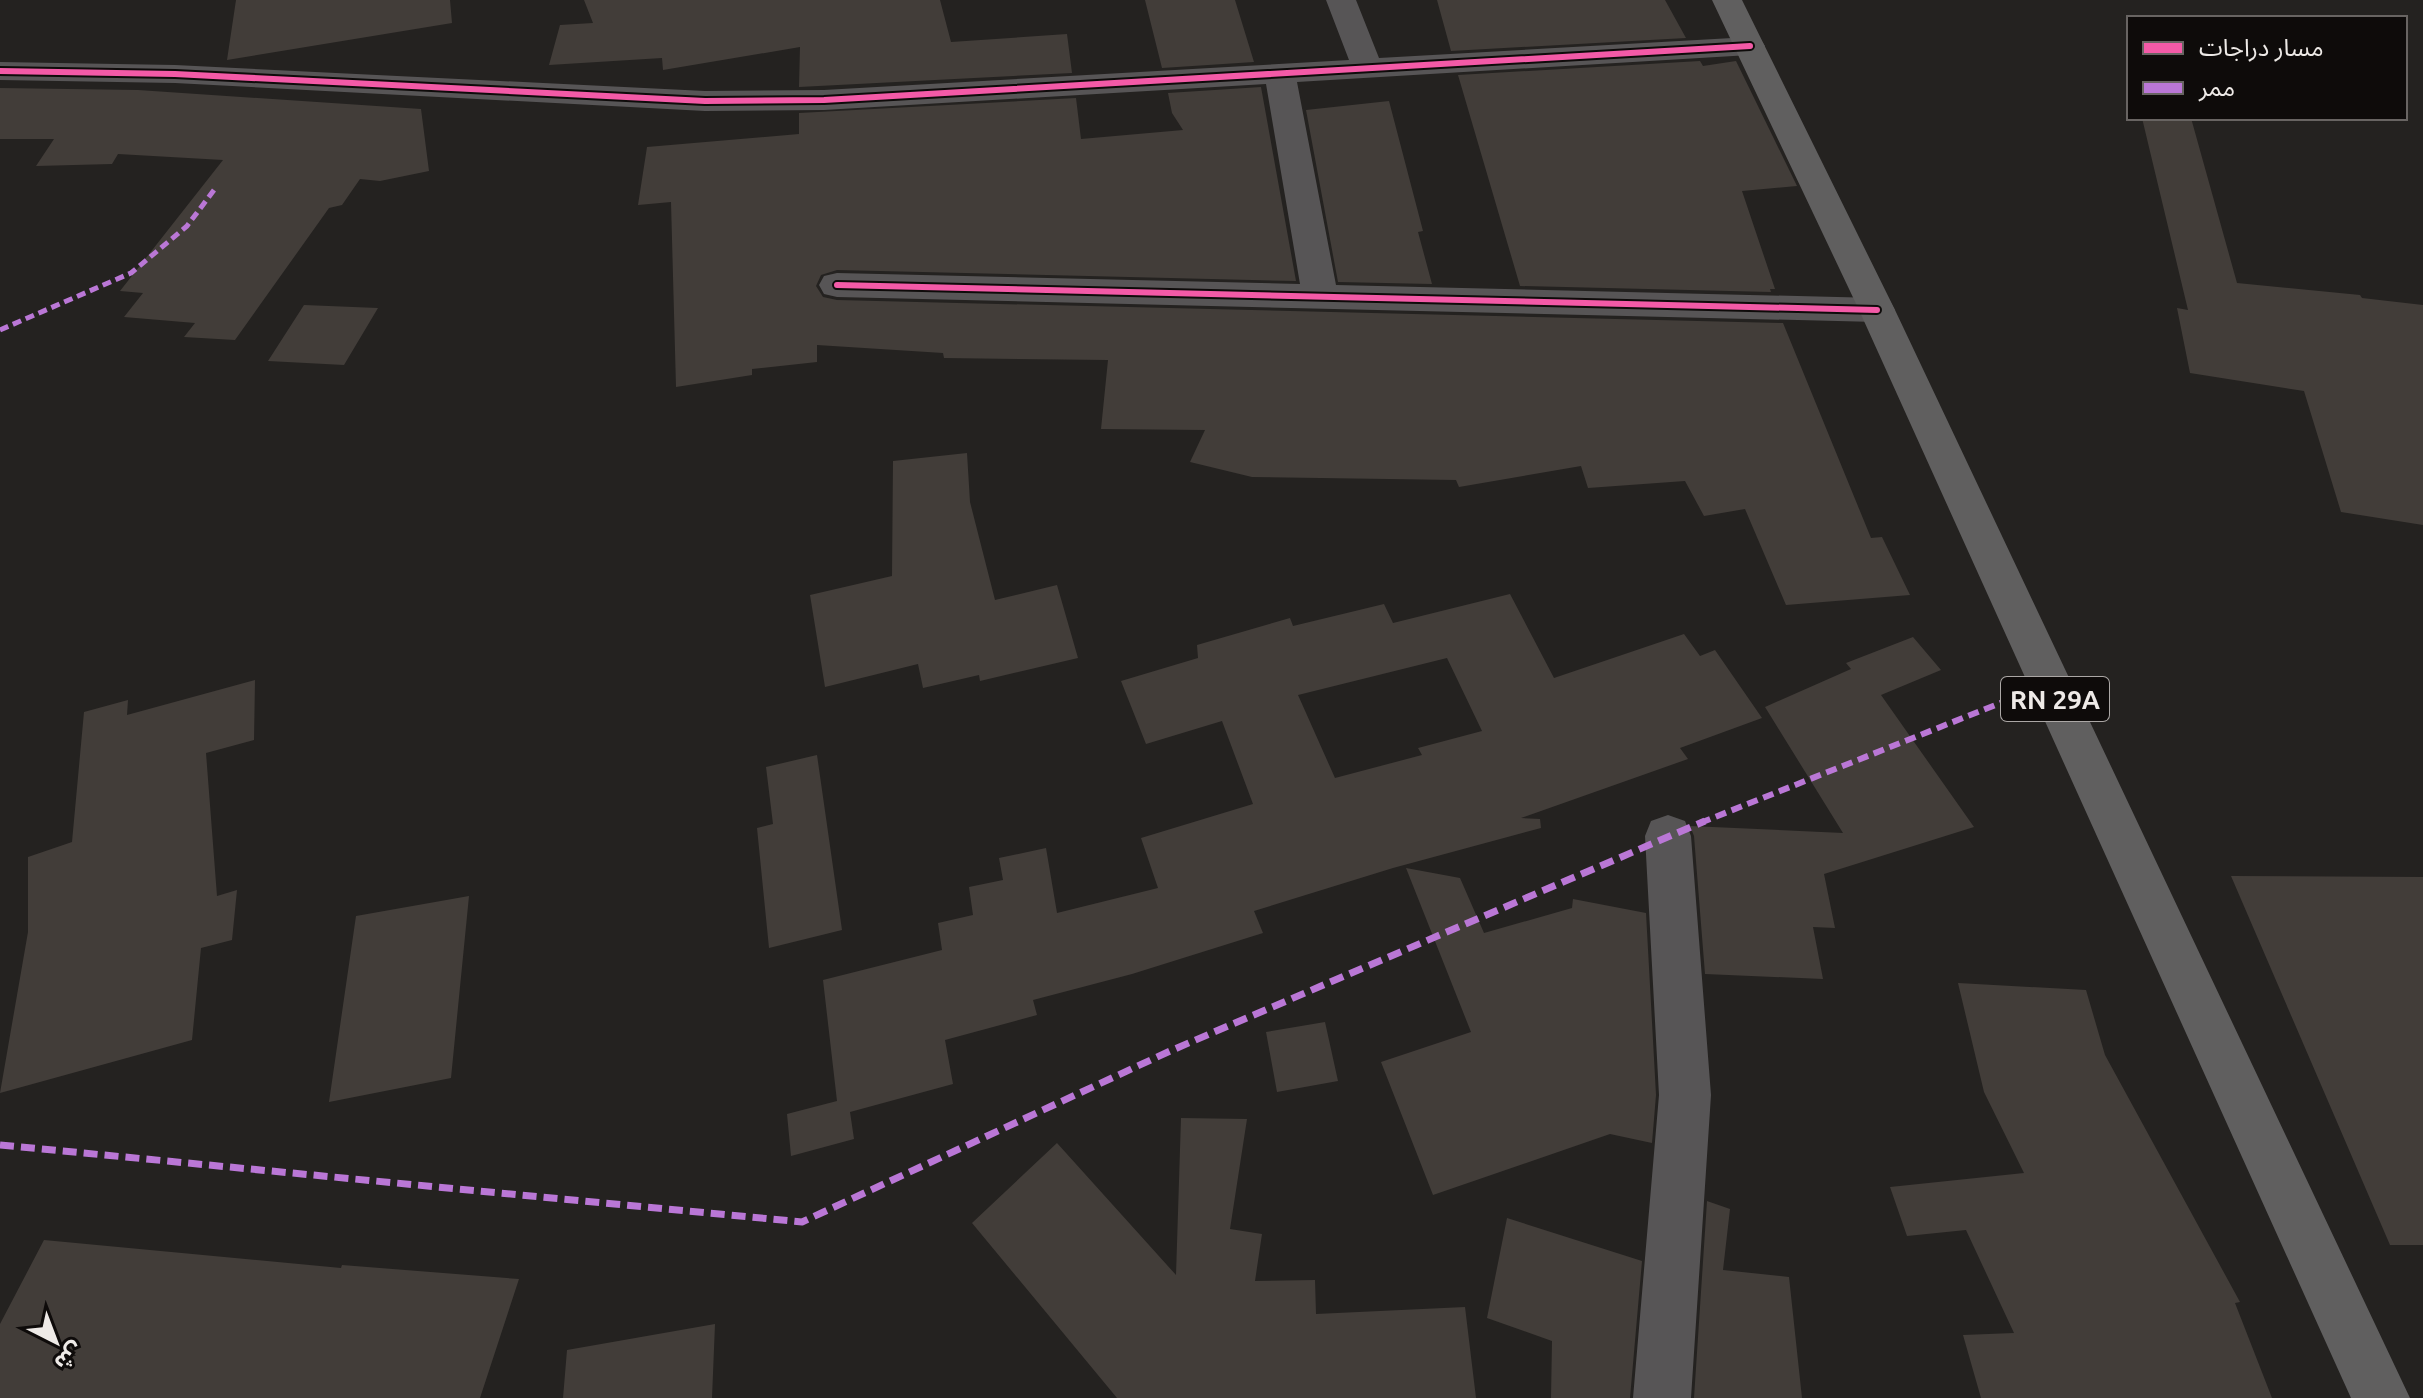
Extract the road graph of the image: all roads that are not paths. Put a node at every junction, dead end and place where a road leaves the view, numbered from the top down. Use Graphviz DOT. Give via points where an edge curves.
graph roads {
  1 [pos="1341,0"];
  2 [pos="1727,0"];
  3 [pos="1750,46"];
  4 [pos="1368,68"];
  5 [pos="0,71"];
  6 [pos="1280,73"];
  7 [pos="837,285"];
  8 [pos="1320,296"];
  9 [pos="1877,310"];
  10 [pos="1668,836"];
  11 [pos="1662,1398"];
  12 [pos="2381,1398"];
  1 -- 4 [label="street"];
  2 -- 3 [label="main road, RN 29A"];
  3 -- 4 [label="street"];
  3 -- 9 [label="main road, RN 29A"];
  4 -- 6 [label="street"];
  5 -- 6 [label="street" via="175,74 705,101 824,100"];
  6 -- 8 [label="street"];
  7 -- 8 [label="street"];
  8 -- 9 [label="street"];
  9 -- 12 [label="main road, RN 29A"];
  10 -- 11 [label="street" via="1685,1095"];
}
